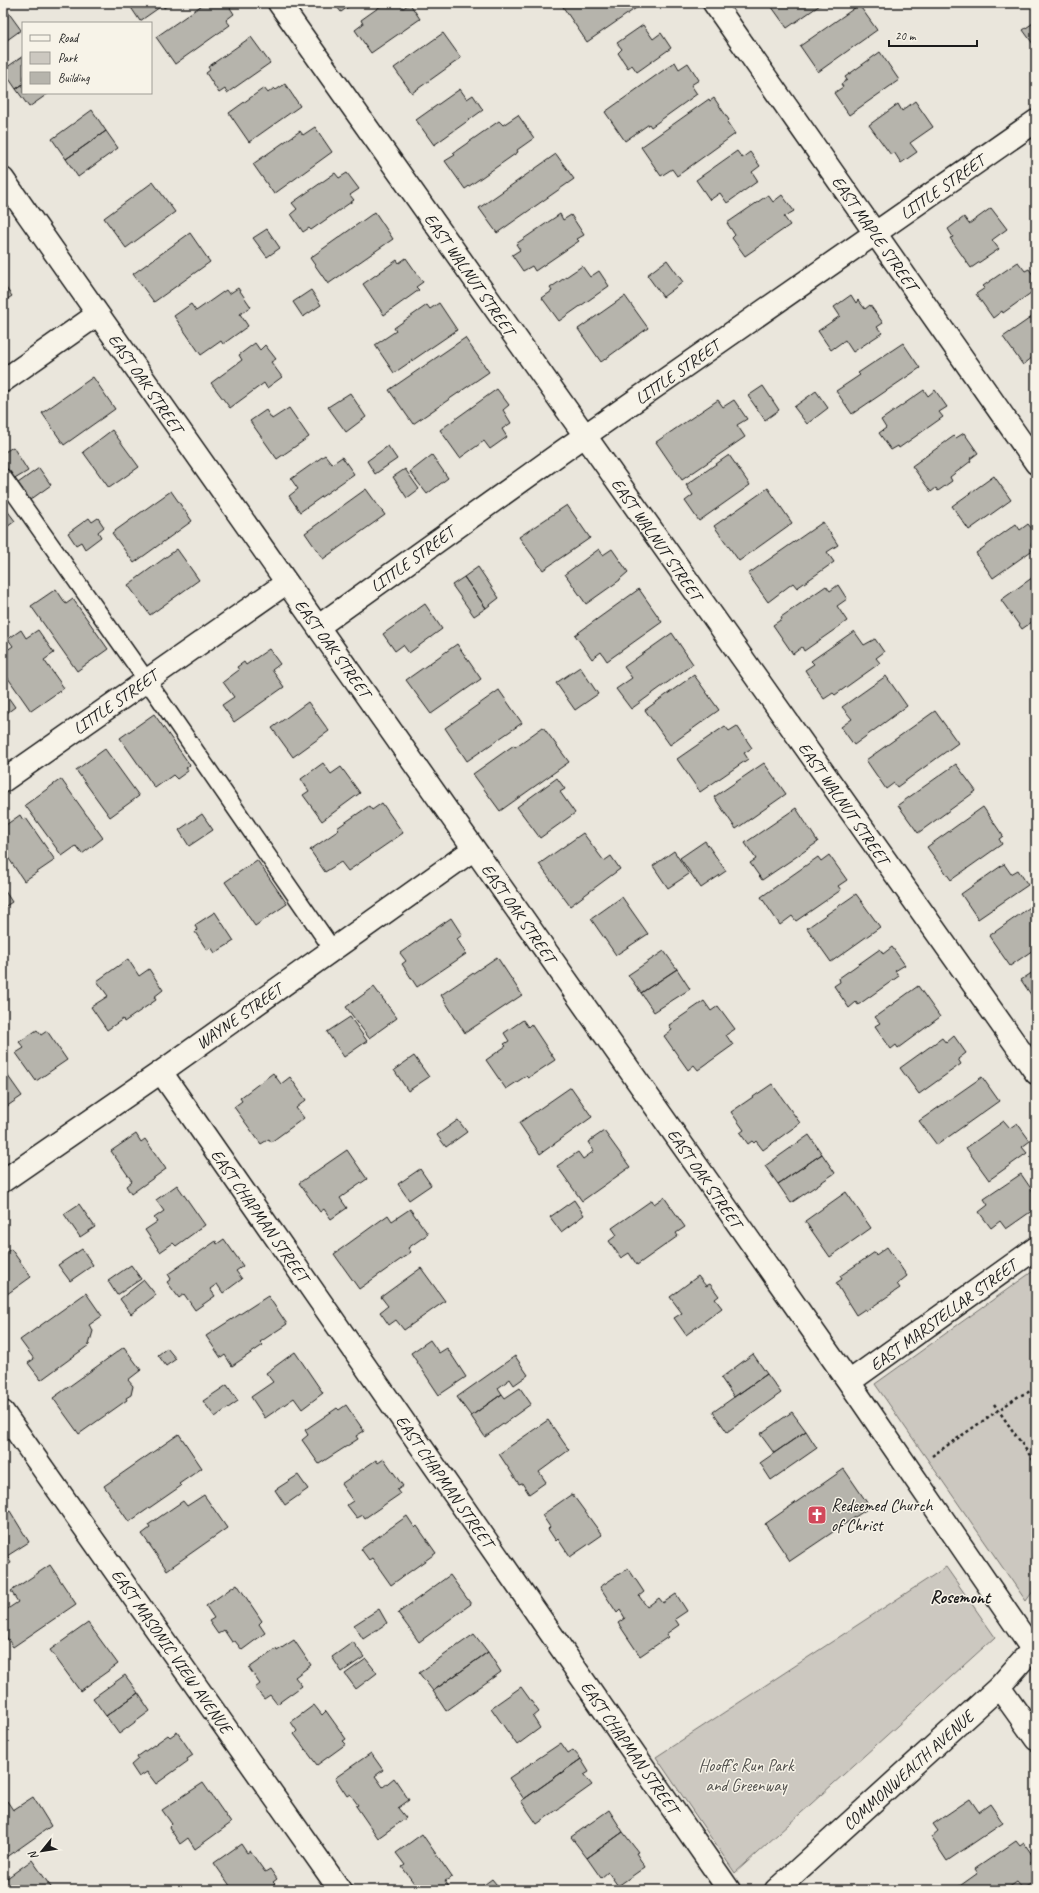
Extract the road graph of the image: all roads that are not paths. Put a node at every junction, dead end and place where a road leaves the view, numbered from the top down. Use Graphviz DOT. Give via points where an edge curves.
graph roads {
  1 [pos="279,3"];
  2 [pos="714,3"];
  3 [pos="1036,121"];
  4 [pos="3,178"];
  5 [pos="876,234"];
  6 [pos="98,314"];
  7 [pos="3,381"];
  8 [pos="584,436"];
  9 [pos="1036,463"];
  10 [pos="3,477"];
  11 [pos="286,583"];
  12 [pos="319,626"];
  13 [pos="147,680"];
  14 [pos="3,781"];
  15 [pos="474,849"];
  16 [pos="333,950"];
  17 [pos="161,1072"];
  18 [pos="1036,1074"];
  19 [pos="3,1181"];
  20 [pos="1036,1248"];
  21 [pos="849,1382"];
  22 [pos="3,1412"];
  23 [pos="1034,1647"];
  24 [pos="999,1686"];
  25 [pos="1036,1739"];
  26 [pos="340,1890"];
  27 [pos="729,1890"];
  28 [pos="776,1890"];
  1 -- 8 [label="street, EAST WALNUT STREET"];
  2 -- 5 [label="street, EAST MAPLE STREET"];
  3 -- 5 [label="street, LITTLE STREET"];
  4 -- 6 [label="street, EAST OAK STREET"];
  5 -- 8 [label="street, LITTLE STREET"];
  5 -- 9 [label="street, EAST MAPLE STREET"];
  6 -- 7 [label="street"];
  6 -- 11 [label="street, EAST OAK STREET"];
  8 -- 12 [label="street, LITTLE STREET"];
  8 -- 18 [label="street, EAST WALNUT STREET"];
  10 -- 13 [label="lane"];
  11 -- 12 [label="street, EAST OAK STREET"];
  11 -- 13 [label="street, LITTLE STREET"];
  12 -- 15 [label="street, EAST OAK STREET"];
  13 -- 14 [label="street, LITTLE STREET"];
  13 -- 16 [label="lane"];
  15 -- 16 [label="street, WAYNE STREET"];
  15 -- 21 [label="street, EAST OAK STREET"];
  16 -- 17 [label="street, WAYNE STREET"];
  17 -- 19 [label="street, WAYNE STREET"];
  17 -- 27 [label="street, EAST CHAPMAN STREET"];
  20 -- 21 [label="street, EAST MARSTELLAR STREET"];
  21 -- 23 [label="street, EAST OAK STREET"];
  22 -- 26 [label="street, EAST MASONIC VIEW AVENUE"];
  23 -- 24 [label="street, COMMONWEALTH AVENUE"];
  24 -- 25 [label="street"];
  24 -- 28 [label="street, COMMONWEALTH AVENUE"];
}
